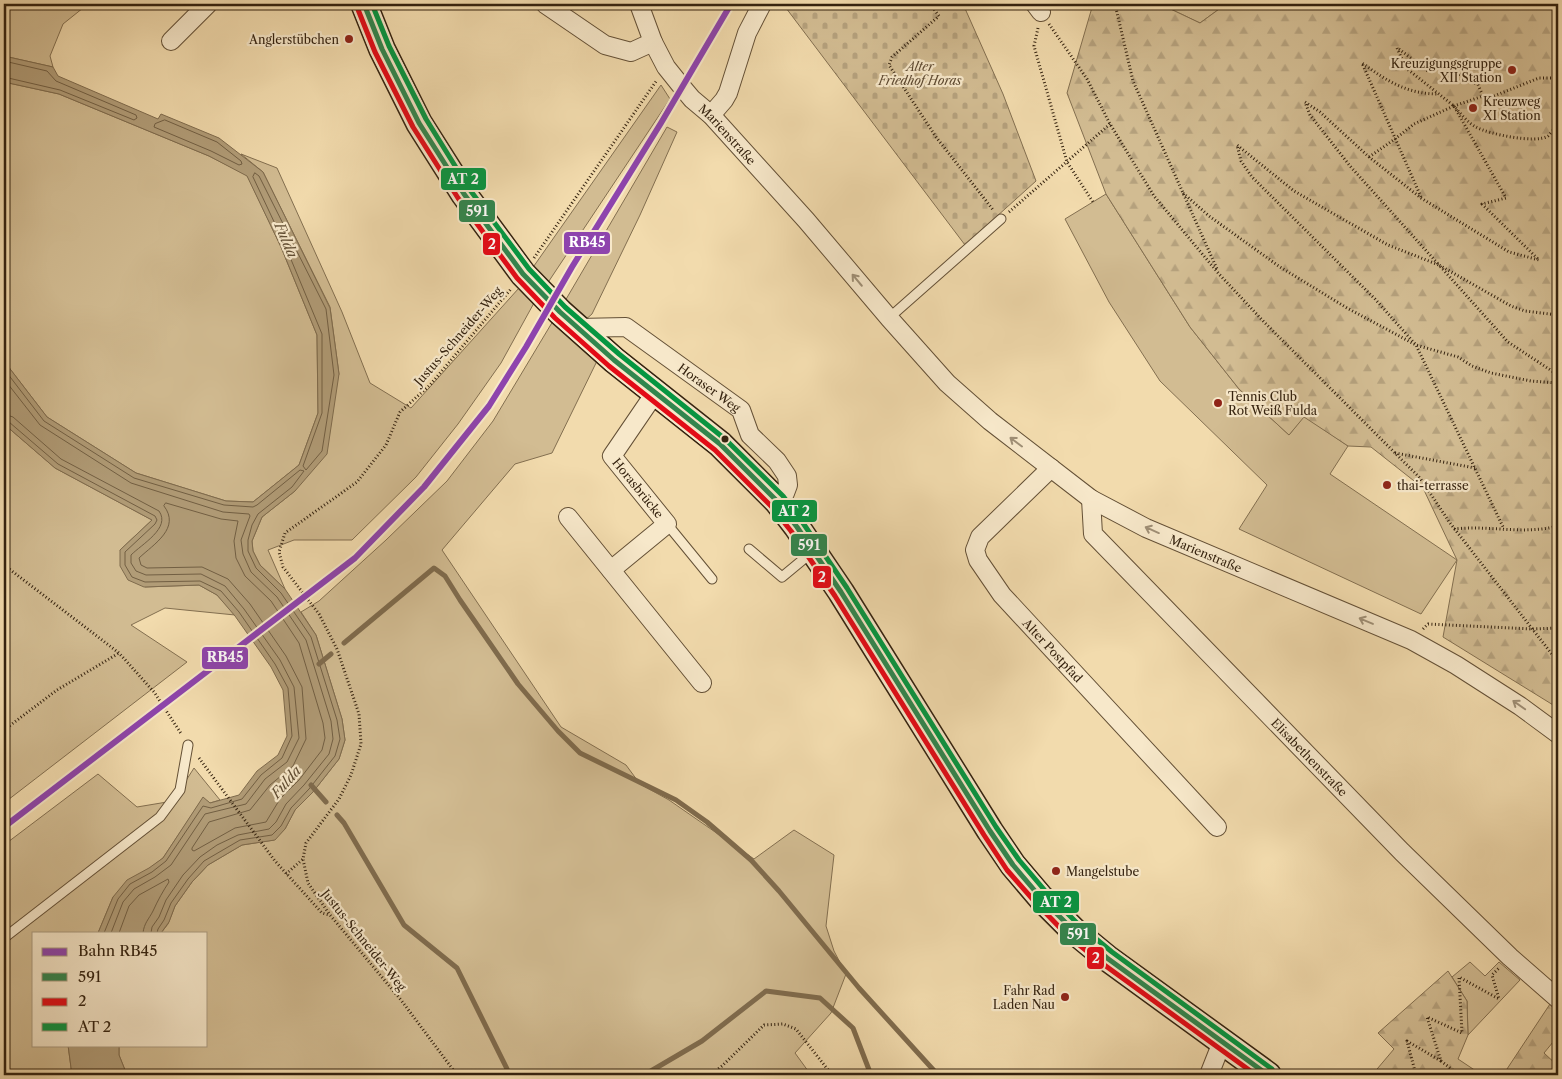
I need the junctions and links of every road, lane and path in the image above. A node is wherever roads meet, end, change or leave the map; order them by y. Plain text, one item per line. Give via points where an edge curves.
1 (208, 4) edge
2 (364, 4) edge
3 (545, 4) edge
4 (639, 4) edge
5 (762, 4) edge
6 (930, 4) edge
7 (1114, 4) edge
8 (1038, 8) edge
9 (171, 41) dead end
10 (653, 42) junction
11 (666, 67) junction
12 (1558, 78) edge
13 (1439, 94) junction
14 (1483, 96) junction
15 (1454, 106) junction
16 (711, 115) junction
17 (1110, 124) junction
18 (1558, 125) edge
19 (1395, 140) junction
20 (1369, 157) junction
21 (1067, 162) junction
22 (1183, 193) junction
23 (1421, 198) junction
24 (1093, 202) dead end
25 (1000, 219) junction
26 (1439, 264) junction
27 (523, 274) junction
28 (1219, 274) junction
29 (1558, 315) edge
30 (889, 318) junction
31 (569, 320) junction
32 (1416, 345) junction
33 (1558, 375) edge
34 (1558, 383) edge
35 (655, 393) junction
36 (1395, 453) junction
37 (1051, 468) junction
38 (1476, 468) junction
39 (1091, 499) junction
40 (776, 501) junction
41 (568, 517) dead end
42 (667, 524) junction
43 (1558, 526) edge
44 (1454, 529) junction
45 (1504, 529) junction
46 (749, 549) dead end
47 (814, 551) junction
48 (4, 564) edge
49 (611, 570) junction
50 (712, 579) dead end
51 (1558, 628) edge
52 (1532, 629) junction
53 (1411, 640) junction
54 (119, 653) junction
55 (1558, 662) edge
56 (702, 683) dead end
57 (4, 730) edge
58 (1558, 734) edge
59 (188, 745) junction
60 (1218, 827) dead end
61 (303, 859) junction
62 (286, 874) junction
63 (330, 915) junction
64 (4, 938) edge
65 (1505, 962) dead end
66 (1558, 999) edge
67 (1222, 1042) junction
68 (1441, 1061) junction
69 (457, 1075) edge
70 (710, 1075) edge
71 (832, 1075) edge
72 (1209, 1075) edge
73 (1268, 1075) edge
74 (1416, 1075) edge
75 (1459, 1075) edge

1 - 9 street
2 - 27 main road via 382,49 419,123 464,194
3 - 10 street via 605,45 631,52
4 - 10 street, Marienstraße
5 - 16 street via 747,32 728,93
6 - 25 path via 939,16 892,57 889,65 936,136
7 - 22 path via 1133,80
8 - 17 path via 1087,79
8 - 21 path via 1034,46
10 - 11 street, Marienstraße
11 - 16 street, Marienstraße via 692,99
11 - 27 path, Justus-Schneider-Weg
12 - 14 path via 1539,78 1494,96
13 - 14 path via 1406,68 1397,48 1429,72 1442,64 1478,85
13 - 15 path
13 - 19 path via 1422,94 1399,86 1362,63
14 - 15 path
15 - 18 path via 1476,127 1528,140 1547,136
15 - 19 path via 1414,124
15 - 23 path via 1506,198 1482,204 1539,260 1509,252
30 -> 16 street, Marienstraße
17 - 21 path
17 - 28 path via 1154,196
19 - 20 path
19 - 23 path
20 - 23 path
20 - 26 path via 1305,102 1310,115 1350,166
21 - 24 path
21 - 25 path
22 - 28 path
22 - 32 path via 1209,216 1280,266 1347,308
25 - 30 lane
26 - 29 path via 1511,306
26 - 32 path via 1388,245 1294,191 1237,145 1241,161 1252,177 1375,299
26 - 33 path via 1508,342
27 - 31 main road
27 - 61 path, Justus-Schneider-Weg via 430,385 400,412 386,445 357,482 285,533 279,552 283,567 319,614 337,648 359,714 361,744 339,799 306,843
28 - 36 path
37 -> 30 street, Marienstraße via 947,383
31 - 35 main road
31 - 40 street, Horaser Weg via 626,327 740,410 750,435 784,468 788,485
32 - 34 path via 1458,357 1491,373
32 - 38 path
35 - 40 main road via 720,444
35 - 42 street, Horasbrücke via 612,456
36 - 38 path
36 - 44 path via 1420,478
37 - 39 street, Marienstraße
37 - 60 street, Alter Postpfad via 980,537 975,550 978,560 1002,595
38 - 45 path
53 -> 39 street, Marienstraße via 1154,531
39 - 66 street, Elisabethenstraße via 1093,534 1396,845 1510,957
40 - 47 main road
41 - 49 street
42 - 49 street, Horasbrücke
42 - 50 lane
43 - 45 path
44 - 45 path
44 - 52 path
46 - 47 lane via 782,577
47 - 67 main road via 990,831 1036,892 1073,930 1107,958
48 - 54 path
49 - 56 street
51 - 52 path
52 - 53 path via 1428,624
52 - 55 path
58 -> 53 street, Marienstraße via 1456,664
54 - 57 path via 58,690
54 - 59 path via 154,692
59 - 62 path
59 - 64 lane via 180,790 160,817
61 - 62 path
61 - 63 path, Justus-Schneider-Weg via 308,883
62 - 63 path via 322,914
63 - 69 path, Justus-Schneider-Weg via 401,1000
65 - 68 path via 1492,975 1499,999 1459,977 1462,1033 1427,1017
67 - 72 street
67 - 73 main road
68 - 74 path via 1407,1041
68 - 75 path
70 - 71 path via 764,1025 783,1024 796,1029

